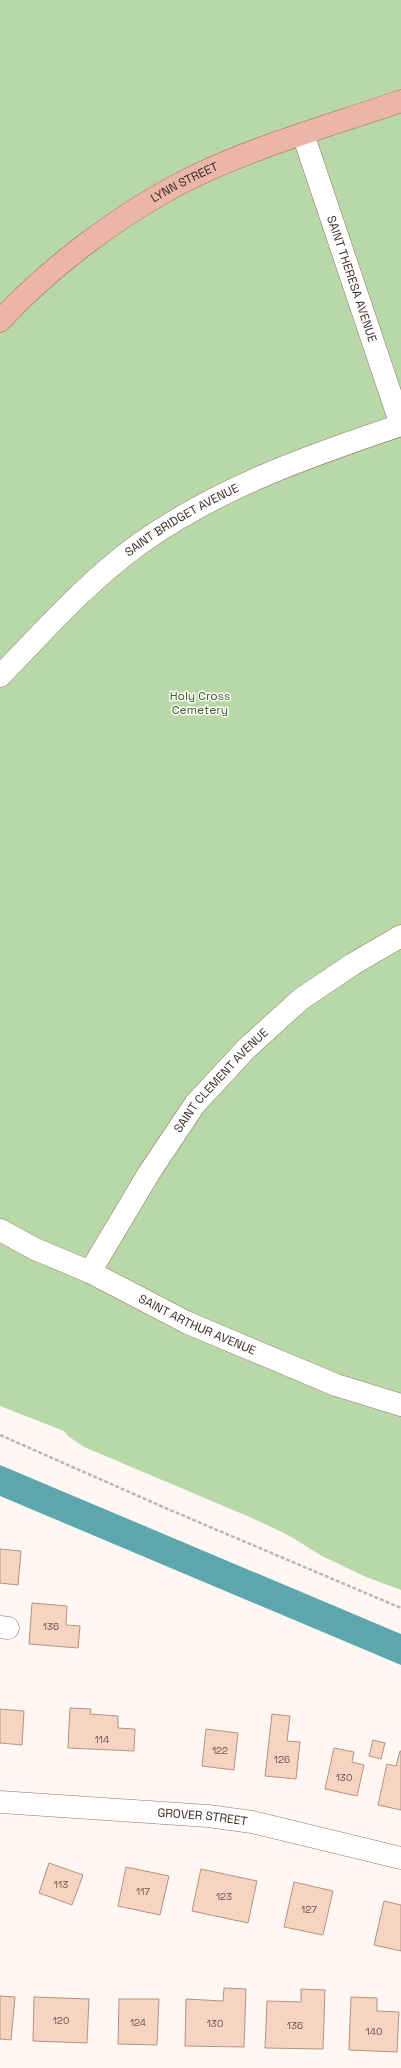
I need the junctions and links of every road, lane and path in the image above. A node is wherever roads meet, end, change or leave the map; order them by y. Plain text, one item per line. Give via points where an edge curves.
1 (401, 101) edge
2 (303, 134) junction
3 (0, 321) edge
4 (401, 425) edge
5 (0, 676) edge
6 (401, 936) edge
7 (0, 1230) edge
8 (90, 1272) junction
9 (401, 1405) edge
10 (0, 1435) edge
11 (401, 1608) edge
12 (0, 1802) edge
13 (401, 1858) edge

1 - 2 main road, LYNN STREET
2 - 3 main road, LYNN STREET via 235,159 178,185 114,223 64,262
2 - 4 street, SAINT THERESA AVENUE
4 - 5 street, SAINT BRIDGET AVENUE via 256,478 196,508 138,545 85,590
6 - 8 street, SAINT CLEMENT AVENUE via 300,999 246,1049 195,1104 149,1173
7 - 8 street, SAINT ARTHUR AVENUE via 35,1249
8 - 9 street, SAINT ARTHUR AVENUE via 188,1323 336,1385
10 - 11 path
12 - 13 street, GROVER STREET via 208,1816 252,1822

